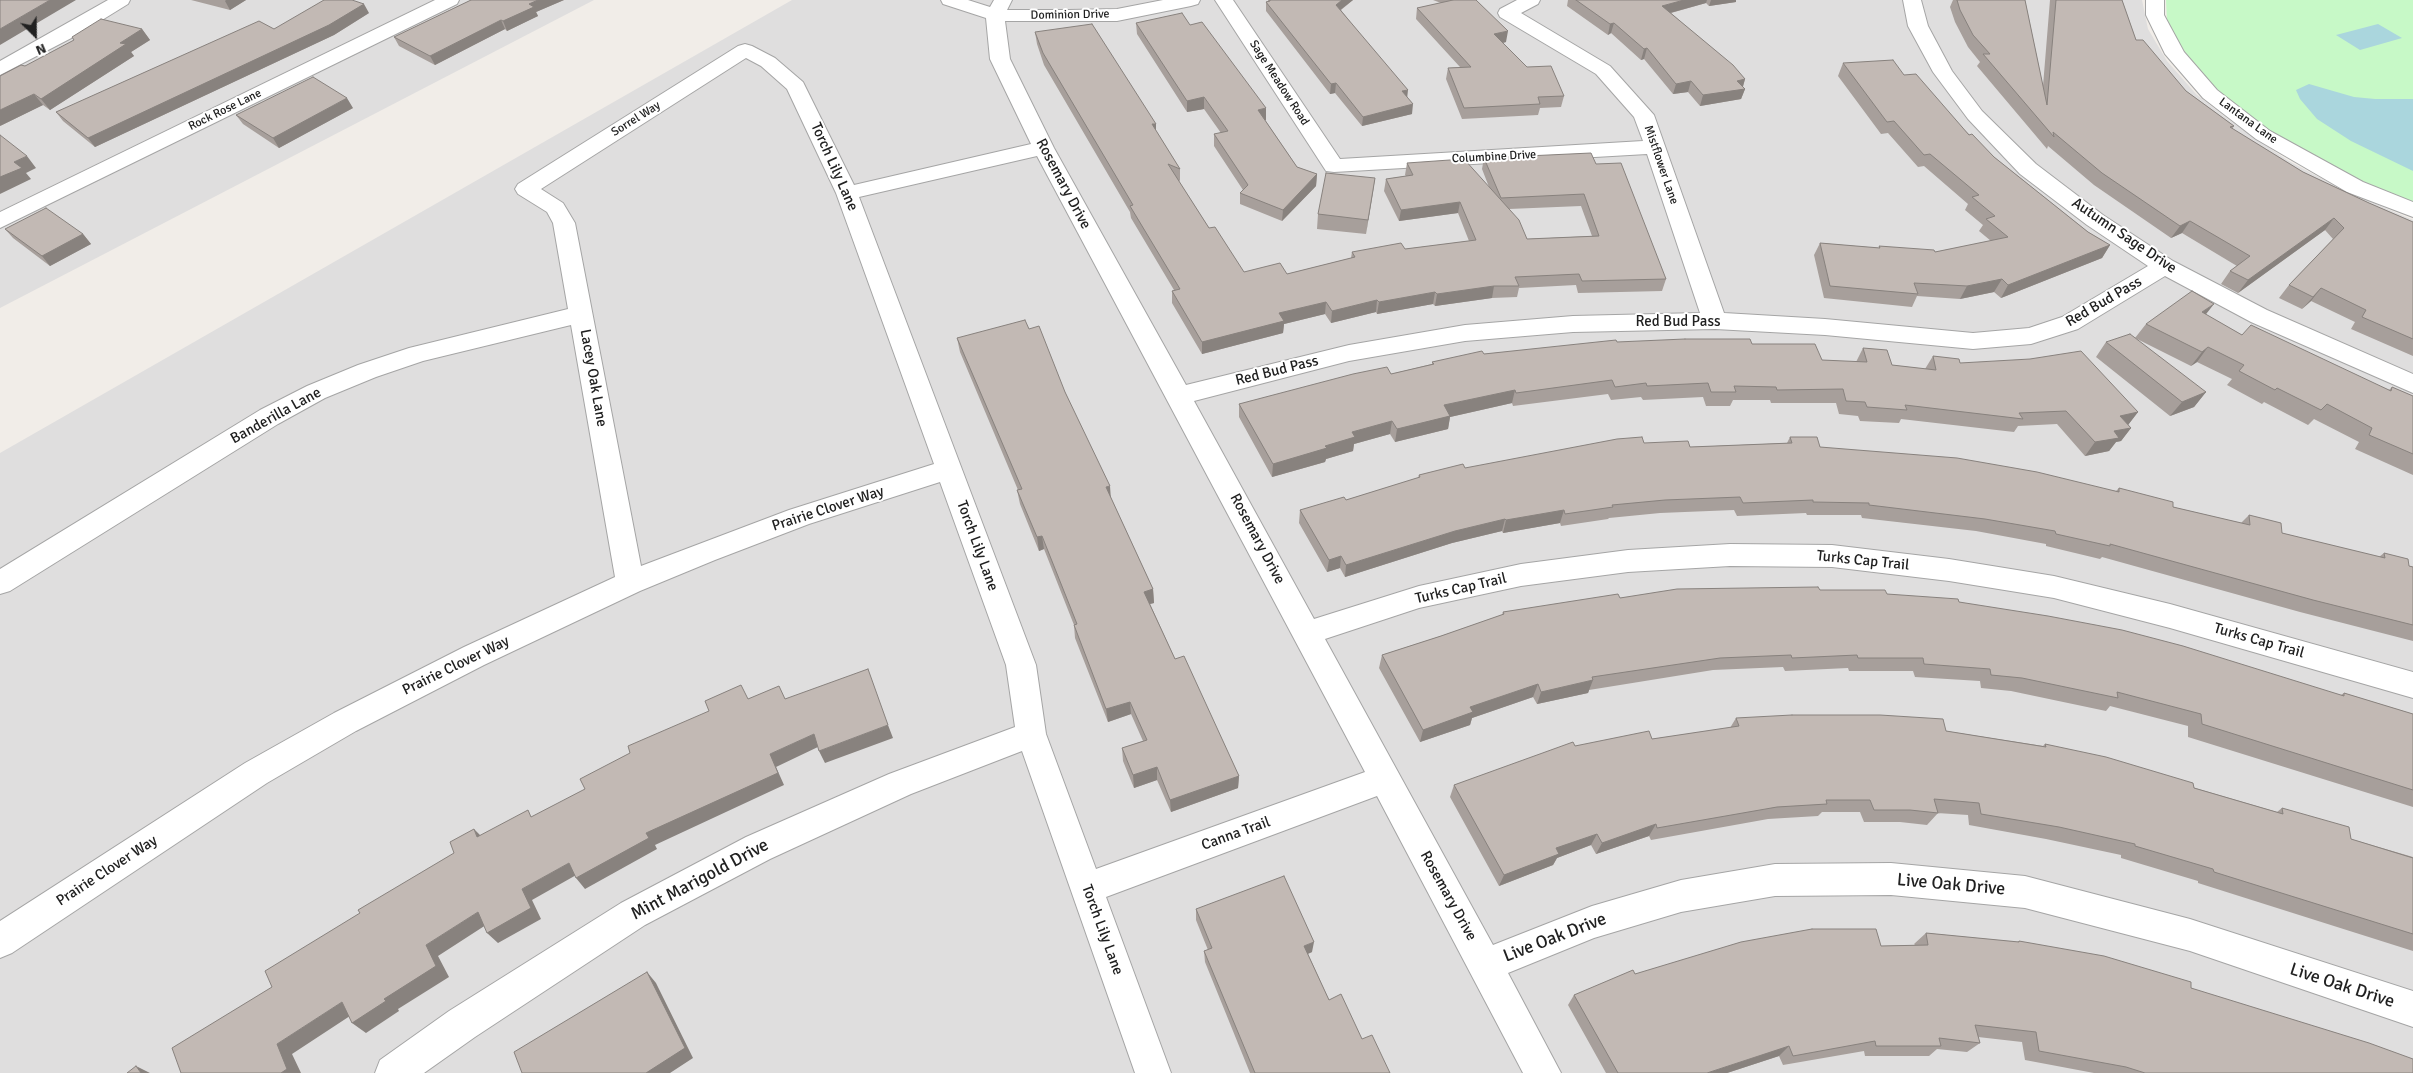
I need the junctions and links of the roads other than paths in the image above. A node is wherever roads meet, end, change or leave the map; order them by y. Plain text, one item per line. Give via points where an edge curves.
1 (121, 0) edge
2 (950, 0) edge
3 (1192, 0) edge
4 (1224, 0) edge
5 (1531, 0) edge
6 (1912, 0) edge
7 (2155, 0) edge
8 (443, 1) edge
9 (999, 7) edge
10 (745, 50) joint
11 (0, 69) edge
12 (1655, 147) junction
13 (1043, 148) junction
14 (1334, 166) joint
15 (526, 189) joint
16 (848, 194) junction
17 (2413, 210) edge
18 (0, 221) edge
19 (2164, 266) junction
20 (581, 314) junction
21 (1715, 321) junction
22 (2413, 384) edge
23 (1179, 396) junction
24 (950, 470) junction
25 (0, 583) edge
26 (630, 583) junction
27 (1307, 633) junction
28 (2413, 685) edge
29 (1031, 734) junction
30 (1384, 779) junction
31 (1087, 888) junction
32 (0, 941) edge
33 (1486, 965) junction
34 (2413, 1009) edge
35 (393, 1073) edge
36 (1153, 1073) edge
37 (1544, 1073) edge

1 - 11 street
2 - 9 street, Dominion Drive
3 - 9 street, Dominion Drive via 1117,14
4 - 14 street, Sage Meadow Road
5 - 12 street, Mistflower Lane via 1507,13 1603,70 1644,115
6 - 19 street, Autumn Sage Drive via 1918,26 1926,41 1943,72 1975,115 2028,169 2095,220
7 - 17 street, Lantana Lane via 2155,15 2175,54 2210,94 2272,140 2355,187
8 - 18 street, Rock Rose Lane
9 - 13 street, Rosemary Drive via 1000,59
10 - 15 street, Sorrel Way
10 - 16 street, Torch Lily Lane via 768,62 796,86
12 - 14 street, Columbine Drive
12 - 21 street, Mistflower Lane
13 - 16 street
13 - 23 street, Rosemary Drive
15 - 20 street, Lacey Oak Lane via 555,208 564,222
16 - 24 street, Torch Lily Lane
19 - 21 street, Red Bud Pass via 2070,323 2031,336 1973,342
19 - 22 street, Autumn Sage Drive via 2258,316
20 - 25 street, Banderilla Lane via 418,354 316,392 269,417
20 - 26 street, Lacey Oak Lane
21 - 23 street, Red Bud Pass via 1573,324 1465,333 1349,353
23 - 27 street, Rosemary Drive
24 - 26 street, Prairie Clover Way via 800,517
24 - 29 street, Torch Lily Lane via 1021,665
26 - 32 street, Prairie Clover Way via 474,656 345,722 256,773
27 - 28 street, Turks Cap Trail via 1419,597 1520,575 1628,561 1712,556 1832,556 2054,587 2170,616
27 - 30 street, Rosemary Drive
29 - 31 street, Torch Lily Lane
29 - 35 street, Mint Marigold Drive via 900,784 758,848 632,914 462,1024
30 - 31 street, Canna Trail
30 - 33 street, Rosemary Drive
31 - 36 street, Torch Lily Lane
33 - 34 street, Live Oak Drive via 1592,922 1681,896 1775,880 1891,878 2025,892 2190,935
33 - 37 street, Rosemary Drive

